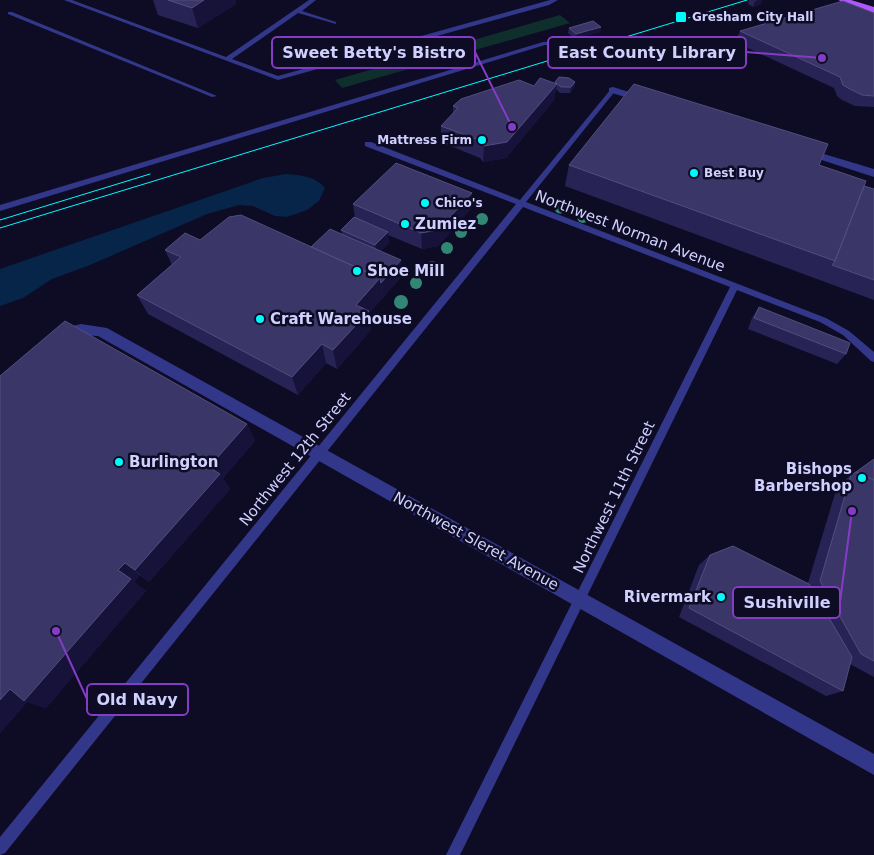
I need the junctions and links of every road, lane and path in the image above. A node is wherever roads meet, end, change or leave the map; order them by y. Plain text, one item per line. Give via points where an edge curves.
1 (67, 0) edge
2 (313, 0) edge
3 (555, 0) edge
4 (842, 0) edge
5 (874, 10) edge
6 (297, 11) junction
7 (10, 13) dead end
8 (334, 23) dead end
9 (602, 56) dead end
10 (227, 59) junction
11 (613, 90) joint
12 (214, 96) dead end
13 (655, 104) edge
14 (368, 144) dead end
15 (798, 149) edge
16 (874, 173) edge
17 (522, 204) junction
18 (0, 208) edge
19 (735, 286) junction
20 (47, 344) edge
21 (874, 358) edge
22 (320, 452) junction
23 (580, 600) junction
24 (874, 765) edge
25 (0, 848) edge
26 (453, 855) edge

1 - 10 lane
2 - 6 lane
3 - 10 lane via 278,78
4 - 5 main road
6 - 8 lane
6 - 10 lane
7 - 12 lane
9 - 18 lane via 545,43
11 - 13 street
11 - 17 lane, Northwest 12th Street
14 - 17 lane, Northwest Norman Avenue
15 - 16 street
17 - 19 lane, Northwest Norman Avenue
17 - 22 lane, Northwest 12th Street
19 - 21 lane, Northwest Norman Avenue via 836,327
19 - 23 lane, Northwest 11th Street
20 - 22 street, Northwest Sleret Avenue via 75,329 102,332
22 - 23 street, Northwest Sleret Avenue
22 - 25 lane, Northwest 12th Street
23 - 24 street, Northwest Sleret Avenue
23 - 26 lane, Northwest 11th Street

